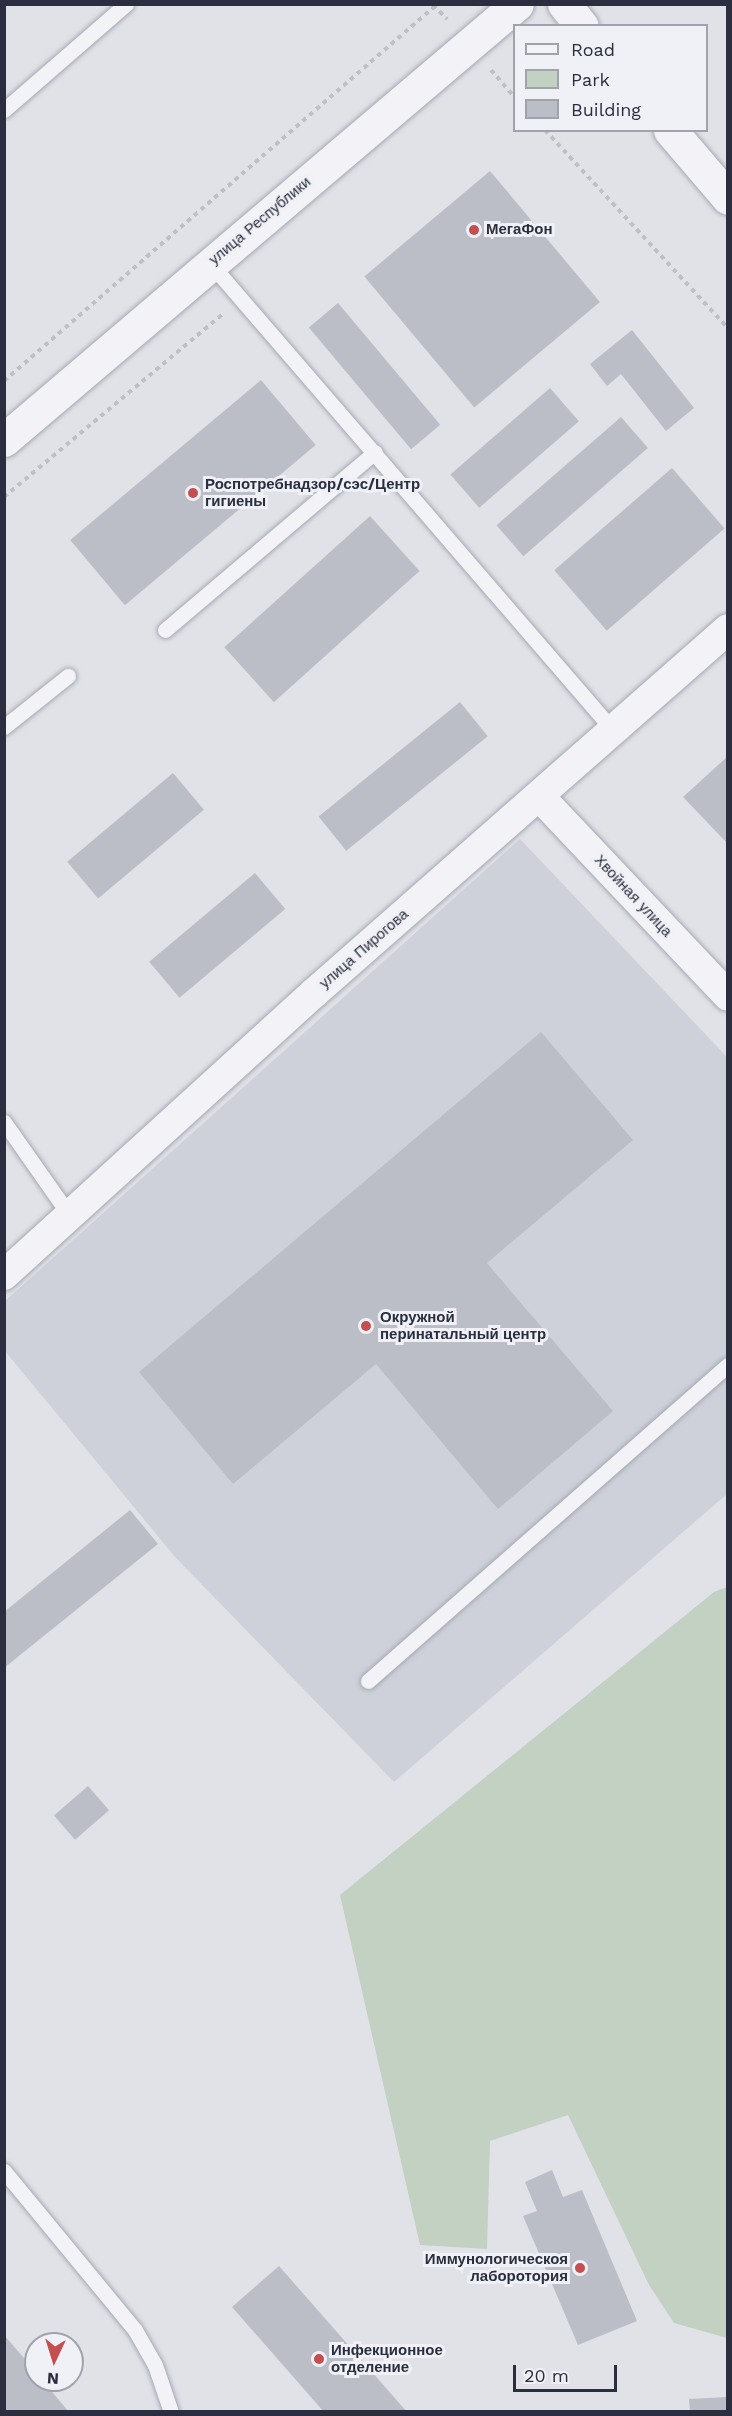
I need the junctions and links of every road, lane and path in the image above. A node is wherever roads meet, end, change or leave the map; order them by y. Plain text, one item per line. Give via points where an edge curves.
1 (126, 4) edge
2 (517, 4) edge
3 (564, 4) edge
4 (435, 6) dead end
5 (580, 24) edge
6 (4, 110) edge
7 (547, 132) edge
8 (672, 132) edge
9 (728, 198) edge
10 (210, 263) junction
11 (241, 299) junction
12 (728, 328) edge
13 (4, 381) edge
14 (4, 440) edge
15 (375, 452) junction
16 (4, 497) edge
17 (728, 629) edge
18 (165, 630) dead end
19 (68, 675) dead end
20 (4, 728) edge
21 (612, 729) junction
22 (539, 796) junction
23 (728, 996) edge
24 (4, 1122) edge
25 (70, 1216) junction
26 (4, 1275) edge
27 (728, 1365) edge
28 (368, 1681) dead end
29 (4, 2171) edge
30 (171, 2412) edge

1 - 6 lane
2 - 10 street, улица Республики
3 - 5 street
4 - 13 path
7 - 12 path
8 - 9 street
10 - 11 lane
10 - 14 street, улица Республики
11 - 15 lane
11 - 16 path
15 - 18 lane
15 - 21 lane
17 - 21 street, улица Пирогова
19 - 20 lane
21 - 22 street, улица Пирогова
22 - 23 street, Хвойная улица
22 - 25 street, улица Пирогова
24 - 25 lane
25 - 26 street, улица Пирогова
27 - 28 lane
29 - 30 lane via 135,2330 155,2366

